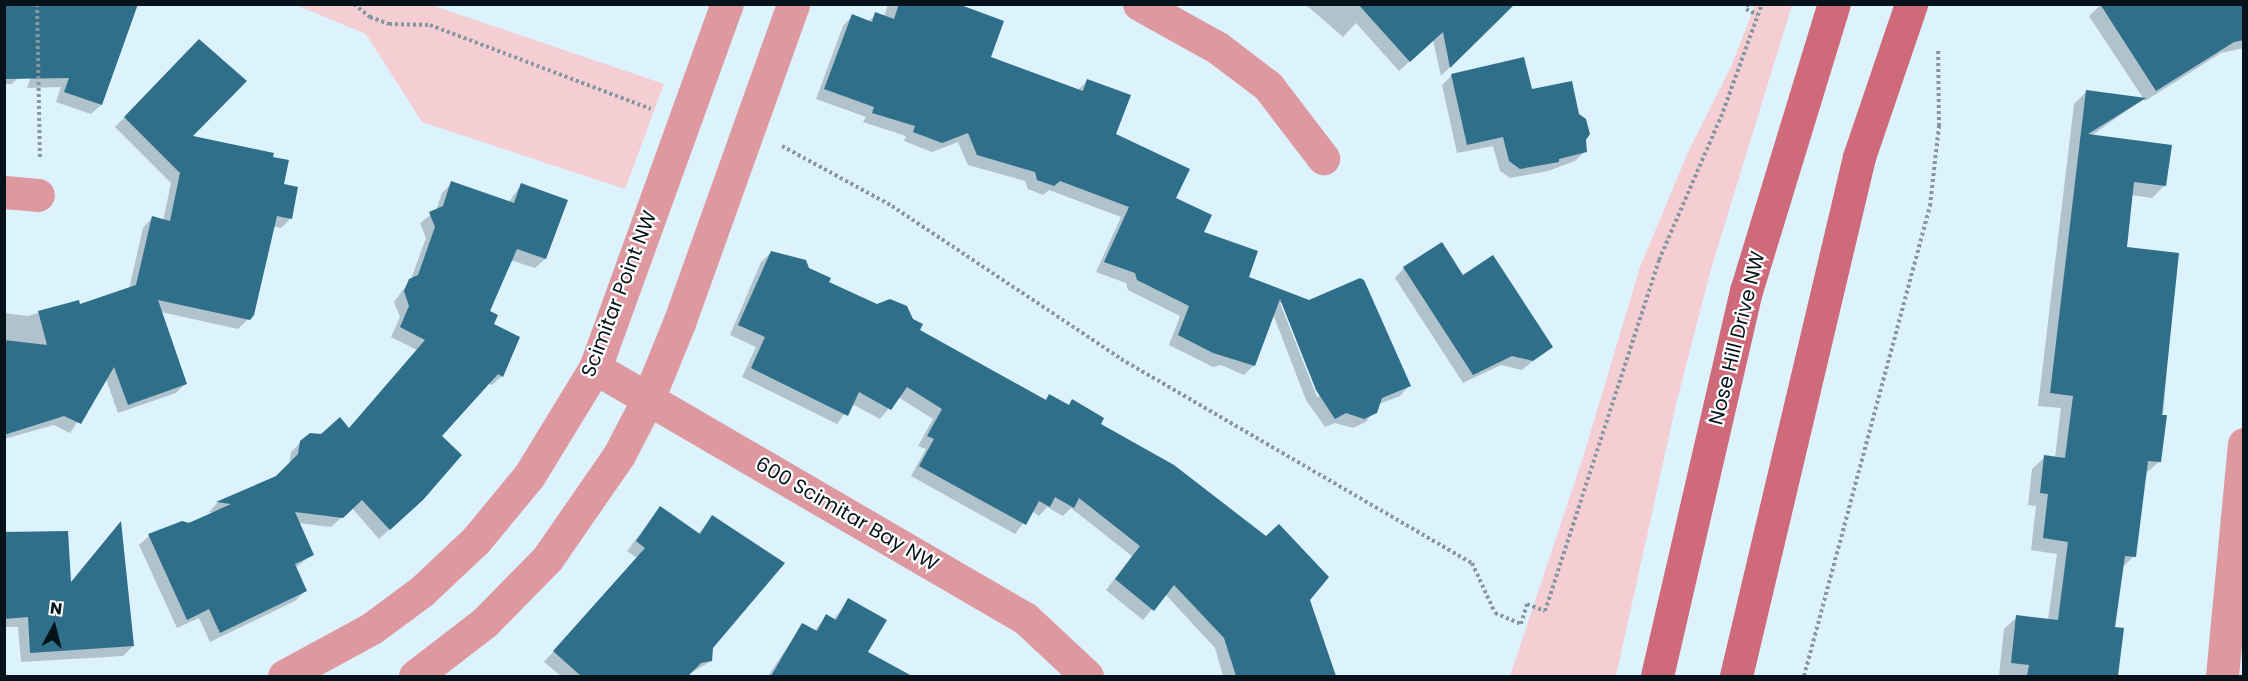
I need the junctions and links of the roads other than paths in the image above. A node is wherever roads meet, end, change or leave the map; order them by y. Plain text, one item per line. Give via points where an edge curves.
1 (727, 4) edge
2 (793, 4) edge
3 (1139, 4) edge
4 (1834, 4) edge
5 (1911, 4) edge
6 (1323, 158) dead end
7 (4, 192) edge
8 (38, 195) road end
9 (595, 368) junction
10 (648, 399) junction
11 (2244, 444) edge
12 (2229, 670) edge
13 (284, 676) edge
14 (415, 676) edge
15 (1088, 676) edge
16 (1657, 676) edge
17 (1736, 676) edge

1 - 9 street, Scimitar Point NW
2 - 10 street
3 - 6 street via 1218,48 1268,86
4 - 16 main road, Nose Hill Drive NW via 1746,291
5 - 17 main road via 1859,157
7 - 8 street
9 - 10 street, 600 Scimitar Bay NW
9 - 13 street, Scimitar Point NW via 529,476 476,540 422,591 372,628
10 - 14 street via 613,465 547,559 484,622
10 - 15 street, 600 Scimitar Bay NW via 1025,618
11 - 12 street

